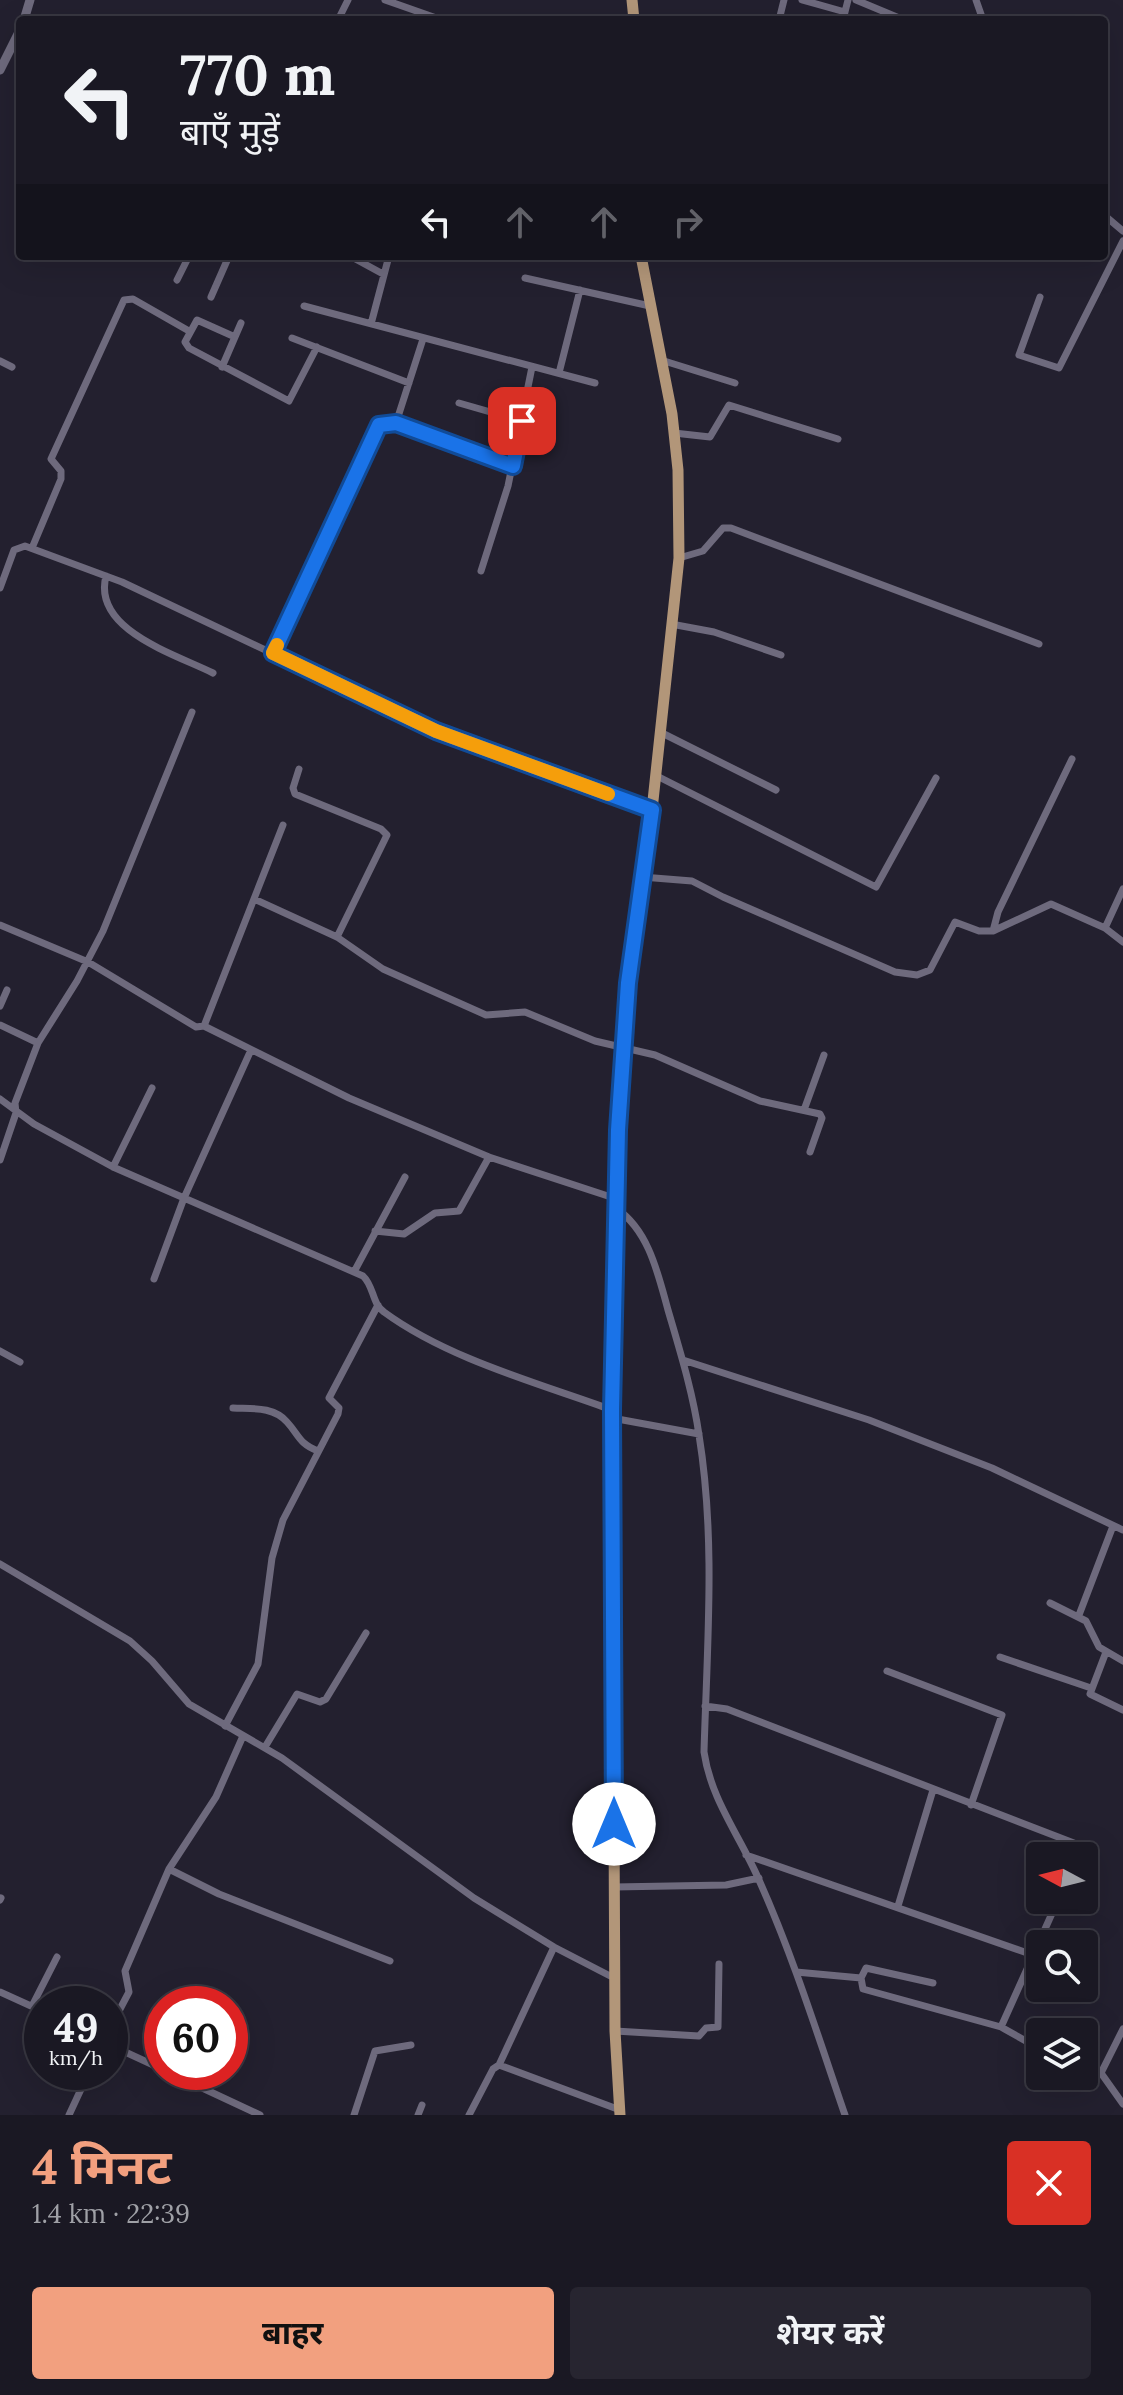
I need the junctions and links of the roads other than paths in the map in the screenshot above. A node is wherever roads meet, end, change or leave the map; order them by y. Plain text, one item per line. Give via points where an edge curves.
1 (385, 0) edge
2 (802, 0) edge
3 (848, 0) edge
4 (856, 0) edge
5 (431, 16) edge
6 (844, 16) edge
7 (894, 16) edge
8 (16, 38) edge
9 (0, 70) edge
10 (1123, 241) edge
11 (187, 260) edge
12 (227, 260) edge
13 (357, 260) edge
14 (388, 260) edge
15 (642, 260) edge
16 (383, 274) junction
17 (525, 278) dead end
18 (177, 280) dead end
19 (580, 290) junction
20 (211, 297) dead end
21 (1040, 297) dead end
22 (304, 306) dead end
23 (650, 306) junction
24 (241, 323) dead end
25 (371, 324) junction
26 (189, 331) junction
27 (235, 337) junction
28 (292, 338) dead end
29 (423, 339) junction
30 (317, 347) junction
31 (660, 360) junction
32 (0, 361) edge
33 (12, 367) dead end
34 (222, 367) junction
35 (532, 367) junction
36 (559, 373) junction
37 (409, 383) junction
38 (595, 383) dead end
39 (735, 383) dead end
40 (459, 403) dead end
41 (522, 421) junction
42 (396, 423) junction
43 (674, 433) junction
44 (838, 439) dead end
45 (513, 466) junction
46 (32, 548) junction
47 (679, 558) junction
48 (481, 571) dead end
49 (106, 576) junction
50 (0, 588) edge
51 (671, 624) junction
52 (1039, 644) dead end
53 (273, 653) junction
54 (781, 655) dead end
55 (213, 673) dead end
56 (192, 712) dead end
57 (659, 732) junction
58 (1072, 759) dead end
59 (299, 769) dead end
60 (655, 775) junction
61 (936, 778) dead end
62 (776, 790) dead end
63 (652, 810) junction
64 (283, 825) dead end
65 (642, 877) junction
66 (1123, 889) edge
67 (254, 899) junction
68 (0, 925) edge
69 (1105, 928) junction
70 (993, 931) junction
71 (337, 937) junction
72 (1123, 942) edge
73 (88, 962) junction
74 (7, 990) dead end
75 (0, 1006) edge
76 (0, 1025) edge
77 (204, 1026) junction
78 (38, 1043) junction
79 (623, 1047) junction
80 (251, 1050) junction
81 (824, 1055) dead end
82 (152, 1088) dead end
83 (0, 1099) edge
84 (804, 1110) junction
85 (16, 1113) junction
86 (810, 1152) dead end
87 (489, 1157) junction
88 (0, 1160) edge
89 (113, 1167) junction
90 (405, 1177) dead end
91 (184, 1198) junction
92 (617, 1204) junction
93 (375, 1231) junction
94 (354, 1272) junction
95 (154, 1279) dead end
96 (378, 1305) junction
97 (0, 1351) edge
98 (683, 1360) junction
99 (20, 1362) dead end
100 (233, 1408) dead end
101 (612, 1414) junction
102 (699, 1434) junction
103 (318, 1451) junction
104 (1113, 1526) junction
105 (1123, 1530) edge
106 (1, 1568) edge
107 (1050, 1603) dead end
108 (1079, 1615) junction
109 (366, 1633) dead end
110 (1106, 1652) junction
111 (1000, 1657) dead end
112 (1123, 1661) edge
113 (887, 1671) dead end
114 (1091, 1688) junction
115 (705, 1706) junction
116 (1123, 1710) edge
117 (225, 1726) junction
118 (243, 1736) junction
119 (265, 1747) junction
120 (933, 1790) junction
121 (971, 1805) junction
122 (1071, 1842) edge
123 (746, 1855) junction
124 (169, 1869) junction
125 (759, 1878) junction
126 (614, 1887) junction
127 (898, 1906) junction
128 (554, 1947) junction
129 (1026, 1952) edge
130 (57, 1957) dead end
131 (390, 1961) dead end
132 (719, 1964) dead end
133 (1026, 1971) edge
134 (796, 1972) junction
135 (861, 1978) junction
136 (616, 1979) junction
137 (933, 1983) dead end
138 (42, 1986) edge
139 (128, 1986) edge
140 (0, 1992) edge
141 (24, 2002) edge
142 (1001, 2027) junction
143 (1123, 2029) edge
144 (615, 2031) junction
145 (1026, 2041) edge
146 (411, 2045) dead end
147 (499, 2065) junction
148 (1098, 2072) edge
149 (1101, 2073) junction
150 (81, 2090) edge
151 (207, 2090) edge
152 (422, 2105) dead end
153 (1123, 2106) edge
154 (620, 2112) edge
155 (69, 2115) edge
156 (260, 2115) edge
157 (354, 2115) edge
158 (418, 2115) edge
159 (469, 2115) edge
160 (845, 2115) edge
161 (1116, 2115) edge

1 - 5 street
2 - 6 street
3 - 6 street
4 - 7 street
8 - 9 street
10 - 21 street via 1059,368 1019,355
11 - 18 street
12 - 20 street
13 - 16 street
14 - 16 street
15 - 23 main road
16 - 25 street
17 - 19 street
19 - 23 street
19 - 36 street
22 - 25 street
23 - 31 main road
24 - 27 street
25 - 29 street
26 - 27 street via 201,320
26 - 34 street via 186,345
26 - 46 street via 133,299 124,300 51,459 61,479
27 - 34 street
28 - 30 street
29 - 35 street
29 - 37 street
30 - 34 street via 289,401
30 - 37 street
31 - 39 street
31 - 43 main road
32 - 33 street
35 - 36 street
35 - 41 street
36 - 38 street
37 - 42 street
40 - 41 street
41 - 45 street
42 - 45 street
42 - 53 street via 379,425
43 - 44 street via 710,437 732,405
43 - 47 main road
45 - 48 street
46 - 49 street
46 - 50 street via 17,546
47 - 51 main road
47 - 52 street via 703,551 726,526
49 - 53 street
49 - 55 street via 104,594 116,622
51 - 54 street
51 - 57 main road
53 - 63 street via 436,731
56 - 73 street
57 - 60 main road
57 - 62 street
58 - 70 street
59 - 71 street via 295,794 387,835
60 - 61 street via 876,887
60 - 63 main road
63 - 65 main road
64 - 67 street
65 - 70 street via 692,881 895,972 917,975 930,970 955,922
65 - 79 main road
66 - 69 street
67 - 71 street
67 - 77 street
68 - 73 street
69 - 70 street via 1055,904
69 - 72 street
71 - 79 street via 383,969 486,1015 525,1012
73 - 77 street via 196,1027
73 - 78 street
74 - 75 street
76 - 78 street
77 - 80 street
78 - 85 street
79 - 84 street via 655,1055 760,1101
79 - 92 main road
80 - 87 street
80 - 91 street
81 - 84 street
82 - 89 street
83 - 85 street
84 - 86 street via 822,1115
85 - 88 street
85 - 89 street
87 - 92 street
87 - 93 street via 459,1211 435,1213 404,1234
89 - 91 street
90 - 93 street
91 - 94 street
91 - 95 street
92 - 98 street via 644,1237
92 - 101 main road
93 - 94 street
94 - 96 street via 371,1284
96 - 101 street via 471,1359
96 - 103 street via 330,1395 338,1414
97 - 99 street
98 - 102 street
98 - 104 street via 869,1420 992,1468
100 - 103 street via 268,1410 286,1420 299,1442
101 - 102 street
101 - 126 main road
102 - 115 street via 711,1605
103 - 117 street via 275,1543 256,1671
104 - 105 street
104 - 108 street
106 - 117 street via 130,1641 189,1704
107 - 108 street
108 - 110 street
109 - 119 street via 326,1699 297,1694
110 - 112 street
110 - 114 street
111 - 114 street
113 - 121 street via 1002,1715
114 - 116 street via 1091,1696
115 - 120 street via 727,1709
115 - 123 street via 704,1752 711,1788
117 - 118 street
118 - 119 street
118 - 124 street via 216,1797
119 - 128 street via 412,1856
120 - 121 street
120 - 127 street
121 - 122 street
123 - 125 street
123 - 127 street
124 - 131 street
124 - 139 street via 125,1971
125 - 126 street via 712,1886
125 - 134 street
126 - 136 main road
127 - 129 street
128 - 136 street
128 - 147 street
130 - 138 street
132 - 144 street via 718,2027 706,2028 699,2036
133 - 142 street
134 - 135 street
134 - 160 street
135 - 137 street via 866,1968
135 - 142 street via 863,1989
136 - 144 main road
140 - 141 street
142 - 145 street
143 - 149 street
144 - 154 main road
146 - 157 street via 375,2051
147 - 154 street
147 - 159 street
148 - 149 street
149 - 153 street
150 - 155 street
151 - 156 street
152 - 158 street
153 - 161 street

